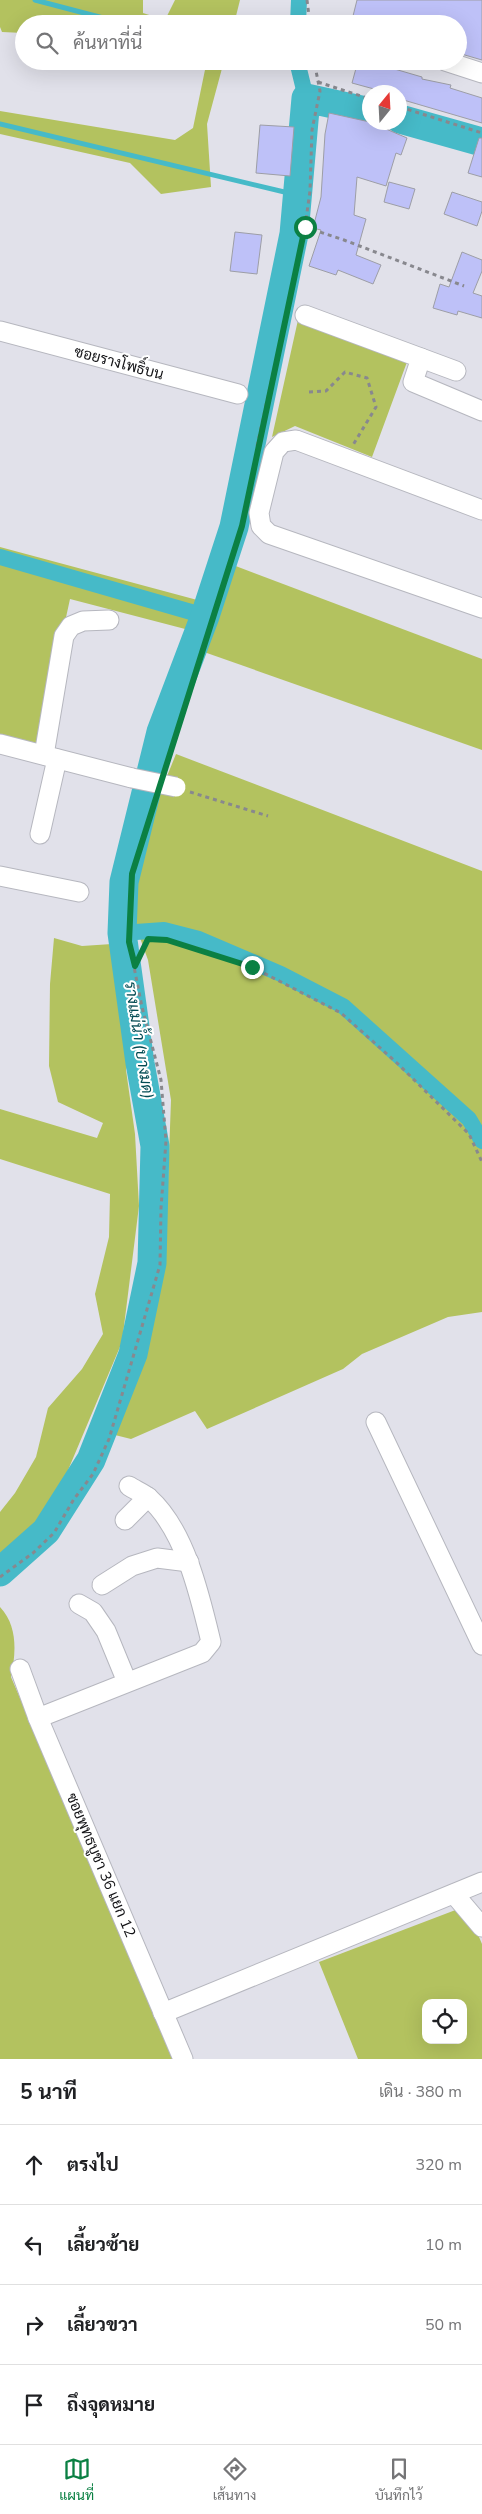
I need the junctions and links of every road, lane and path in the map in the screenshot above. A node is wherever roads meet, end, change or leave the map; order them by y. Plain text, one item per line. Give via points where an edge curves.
1 (307, 0) edge
2 (309, 15) edge
3 (467, 68) edge
4 (316, 70) edge
5 (482, 73) edge
6 (318, 82) junction
7 (362, 96) edge
8 (407, 109) edge
9 (482, 132) edge
10 (305, 227) junction
11 (464, 286) dead end
12 (305, 315) dead end
13 (1, 337) edge
14 (421, 358) junction
15 (456, 371) dead end
16 (309, 392) dead end
17 (238, 394) dead end
18 (482, 411) edge
19 (255, 454) dead end
20 (348, 460) junction
21 (482, 510) edge
22 (243, 517) dead end
23 (482, 608) edge
24 (109, 620) dead end
25 (0, 744) edge
26 (50, 757) junction
27 (169, 781) junction
28 (156, 794) dead end
29 (268, 816) dead end
30 (40, 834) dead end
31 (0, 876) edge
32 (79, 892) dead end
33 (135, 966) junction
34 (482, 1162) edge
35 (376, 1422) dead end
36 (129, 1486) dead end
37 (148, 1497) junction
38 (125, 1520) dead end
39 (189, 1562) junction
40 (0, 1577) edge
41 (102, 1585) dead end
42 (79, 1604) dead end
43 (480, 1635) edge
44 (20, 1669) dead end
45 (128, 1682) junction
46 (38, 1718) junction
47 (482, 1882) edge
48 (454, 1894) junction
49 (482, 1927) edge
50 (163, 2012) junction
51 (183, 2059) edge

1 - 2 path
3 - 5 street
4 - 6 path
6 - 7 path
6 - 10 path via 320,91 314,117
8 - 9 path
10 - 11 path
10 - 19 path
12 - 14 street
13 - 17 street, ซอยรางโพธิ์บน
14 - 15 street
14 - 18 street via 413,382
16 - 20 path via 326,391 345,372 367,378 376,407
20 - 21 street
20 - 23 street via 296,440 283,442 274,452 259,513 262,526 269,534 282,540
22 - 27 path
24 - 26 street via 70,626 64,636
25 - 26 street
26 - 27 street, bridge via 132,778
26 - 30 street
27 - 29 path
28 - 33 path via 132,874 129,941
31 - 32 street
33 - 34 path via 148,939 167,940 252,967 341,1013 469,1134
33 - 40 path via 160,1080 166,1141 160,1265 109,1439 94,1474 74,1499 54,1533
35 - 43 street
36 - 37 street
37 - 38 street
37 - 39 street via 162,1512
39 - 41 street via 157,1558 132,1566
39 - 45 street via 211,1642 202,1653
42 - 45 street via 93,1612 106,1631
44 - 46 street, ซอยพุทธบูชา 36 แยก 12
45 - 46 street
46 - 50 street, ซอยพุทธบูชา 36 แยก 12
47 - 48 street
48 - 49 street
48 - 50 street
50 - 51 street, ซอยพุทธบูชา 36 แยก 12

